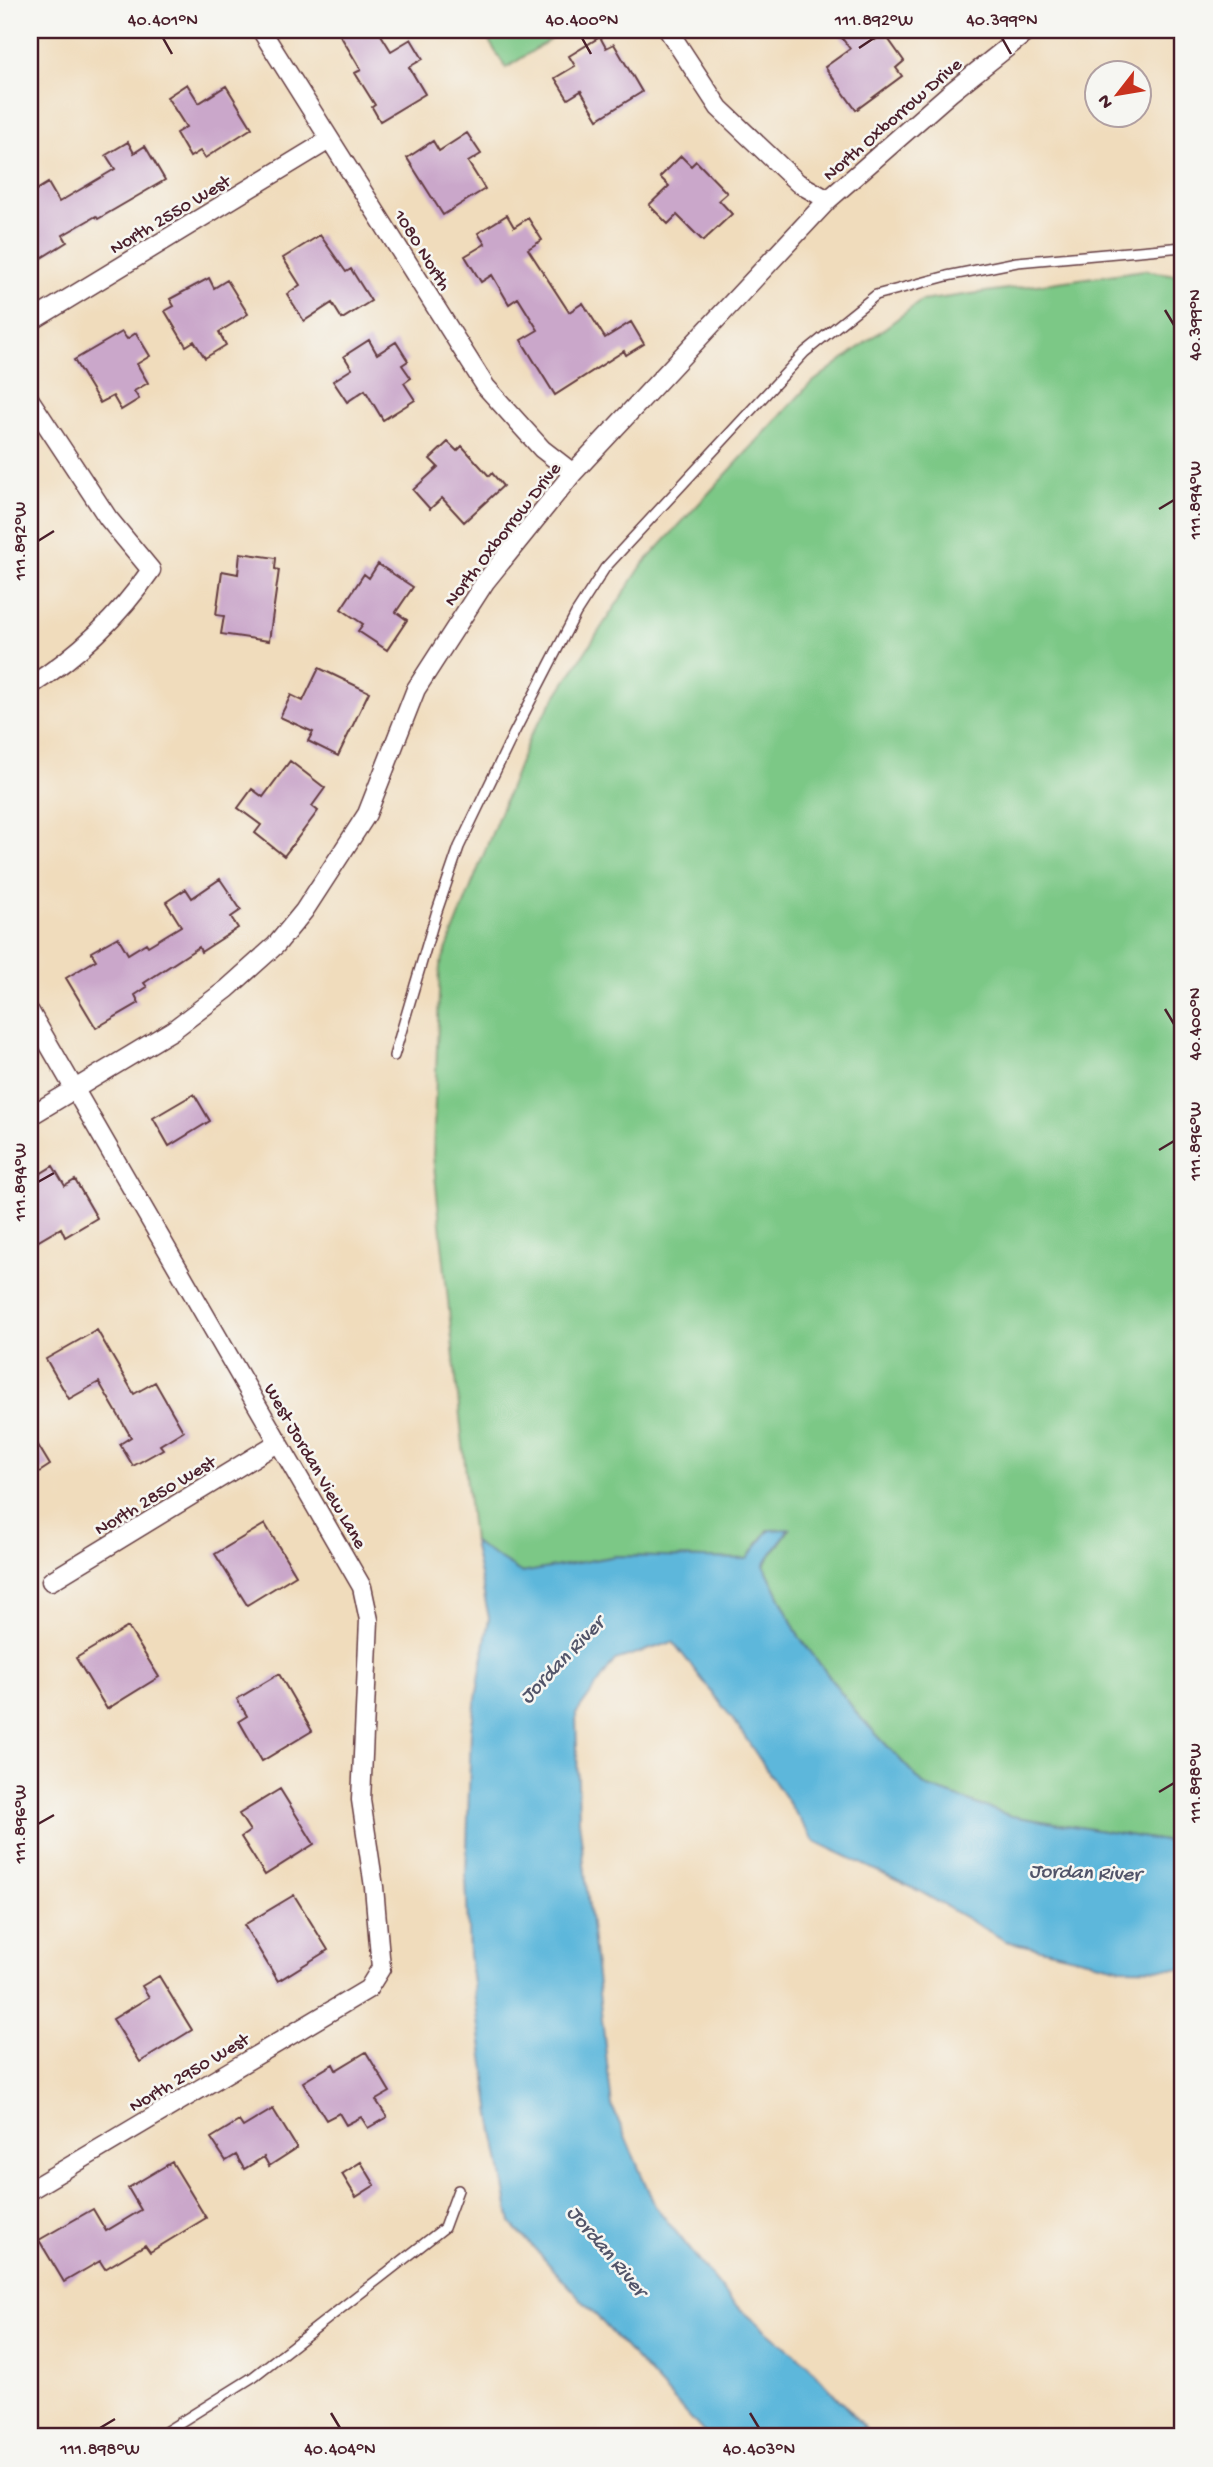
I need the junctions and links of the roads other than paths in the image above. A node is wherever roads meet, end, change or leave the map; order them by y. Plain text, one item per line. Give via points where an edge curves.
1 (261, 30) edge
2 (668, 30) edge
3 (1029, 30) edge
4 (329, 140) junction
5 (828, 200) junction
6 (1183, 247) edge
7 (30, 322) edge
8 (30, 400) edge
9 (573, 473) junction
10 (30, 686) edge
11 (30, 1012) edge
12 (394, 1056) dead end
13 (75, 1088) junction
14 (30, 1116) edge
15 (279, 1443) junction
16 (51, 1581) dead end
17 (368, 1989) joint
18 (30, 2190) edge
19 (458, 2190) dead end
20 (157, 2437) edge

1 - 4 street, 1080 North
2 - 5 street via 719,108 798,183
3 - 5 street, North Oxborrow Drive
4 - 7 street, North 2550 West
4 - 9 street, 1080 North via 486,387 542,449
5 - 9 street, North Oxborrow Drive
6 - 12 lane via 1017,262 876,295 805,352 605,568 576,613 459,846
8 - 10 street via 108,518 151,570 100,634
9 - 13 street, North Oxborrow Drive via 485,582 416,689 367,814 304,911 276,945 227,989 173,1030
11 - 13 street, West Jordan View Lane
13 - 14 street, North Oxborrow Drive
13 - 15 street, West Jordan View Lane
15 - 16 street, North 2850 West
15 - 17 street, West Jordan View Lane via 362,1587 369,1620 361,1800 381,1969
17 - 18 street, North 2950 West
19 - 20 lane via 444,2228 253,2376

